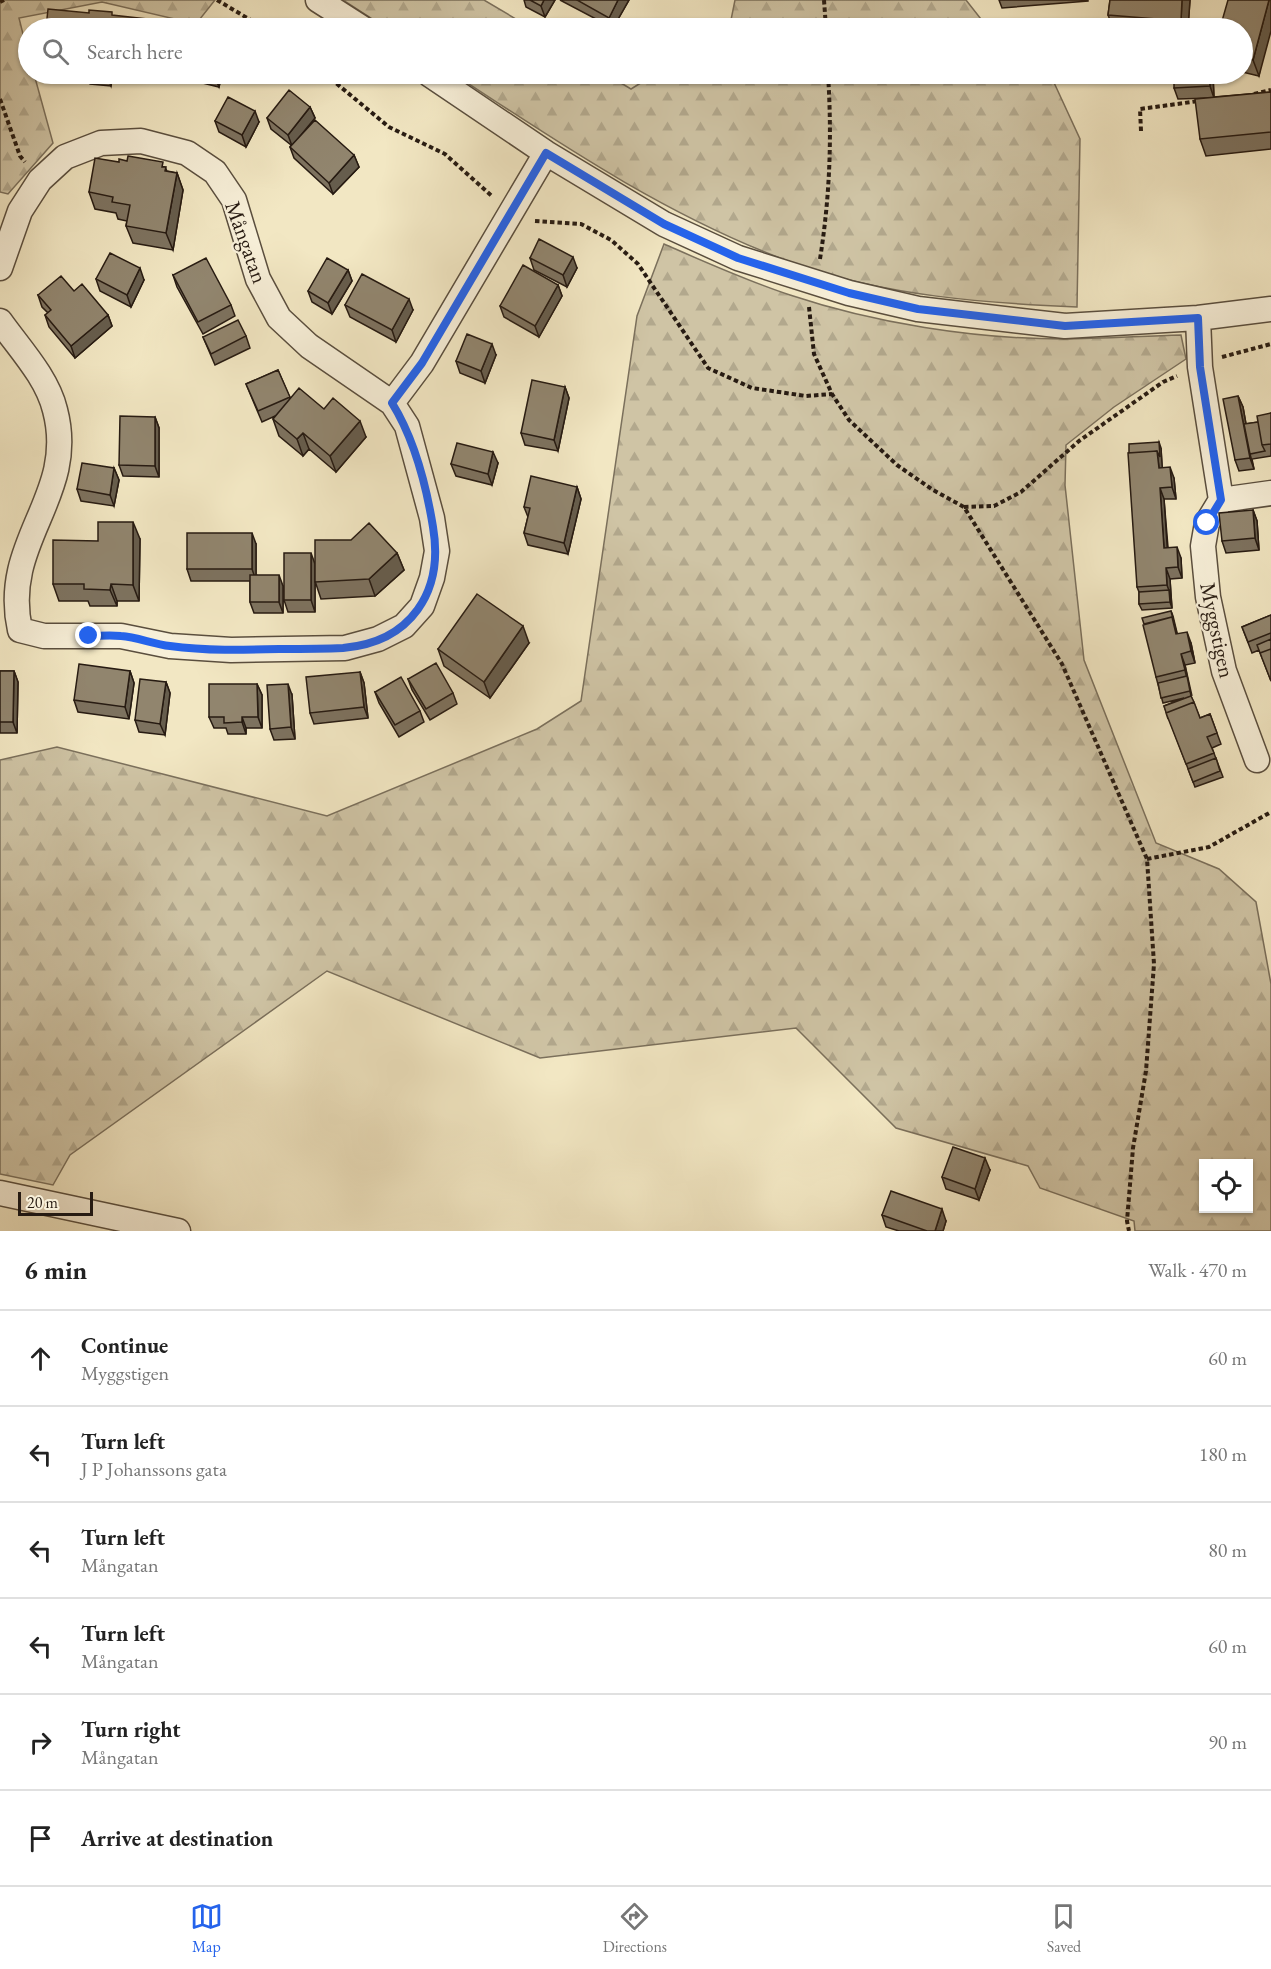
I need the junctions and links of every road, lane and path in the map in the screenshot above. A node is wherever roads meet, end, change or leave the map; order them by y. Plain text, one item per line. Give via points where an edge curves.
1 (217, 0) edge
2 (318, 0) edge
3 (824, 0) edge
4 (247, 18) edge
5 (346, 18) edge
6 (825, 18) edge
7 (337, 84) edge
8 (444, 84) edge
9 (828, 84) edge
10 (1271, 90) edge
11 (1252, 95) edge
12 (0, 99) edge
13 (1208, 100) edge
14 (1141, 130) dead end
15 (546, 153) junction
16 (40, 180) junction
17 (512, 213) junction
18 (820, 262) dead end
19 (0, 268) edge
20 (809, 308) dead end
21 (1271, 309) edge
22 (1198, 318) junction
23 (0, 321) edge
24 (1271, 344) edge
25 (1200, 367) junction
26 (832, 394) junction
27 (392, 403) junction
28 (1271, 493) edge
29 (1221, 500) junction
30 (964, 507) junction
31 (1257, 760) dead end
32 (1271, 812) edge
33 (1147, 859) junction
34 (0, 1193) edge
35 (178, 1231) edge
36 (1129, 1231) edge

1 - 4 path
2 - 5 street
3 - 6 path
7 - 17 path via 388,127 445,154
8 - 15 street
9 - 18 path via 829,204
10 - 11 path
12 - 16 path via 20,156
13 - 14 path via 1140,109
15 - 17 street
15 - 22 street via 664,224 738,258 849,293 918,309 1065,326
16 - 19 street, Mångatan via 20,211
16 - 27 street, Mångatan via 65,157 101,143 141,141 187,153 215,172 234,200 258,279 279,318 309,346
17 - 26 path via 527,221 581,224 611,240 638,264 708,368 752,388 806,396
17 - 27 street via 422,363
20 - 26 path via 814,354
21 - 22 street
22 - 25 street
23 - 27 street, Mångatan via 41,379 55,409 59,436 53,467 37,507 16,538 8,572 9,610 20,630 44,636 121,636 170,646 231,650 345,648 378,639 404,626 423,606 437,551 407,426
24 - 25 path via 1224,356
25 - 29 street
25 - 30 path via 1163,382 1079,441 1021,492 994,506
26 - 30 path via 849,420 897,465
28 - 29 street
29 - 31 street, Myggstigen via 1207,523 1203,546 1208,597 1224,671
30 - 33 path via 1062,664
32 - 33 path via 1209,847
33 - 36 path via 1154,964 1146,1071 1133,1148
34 - 35 street

